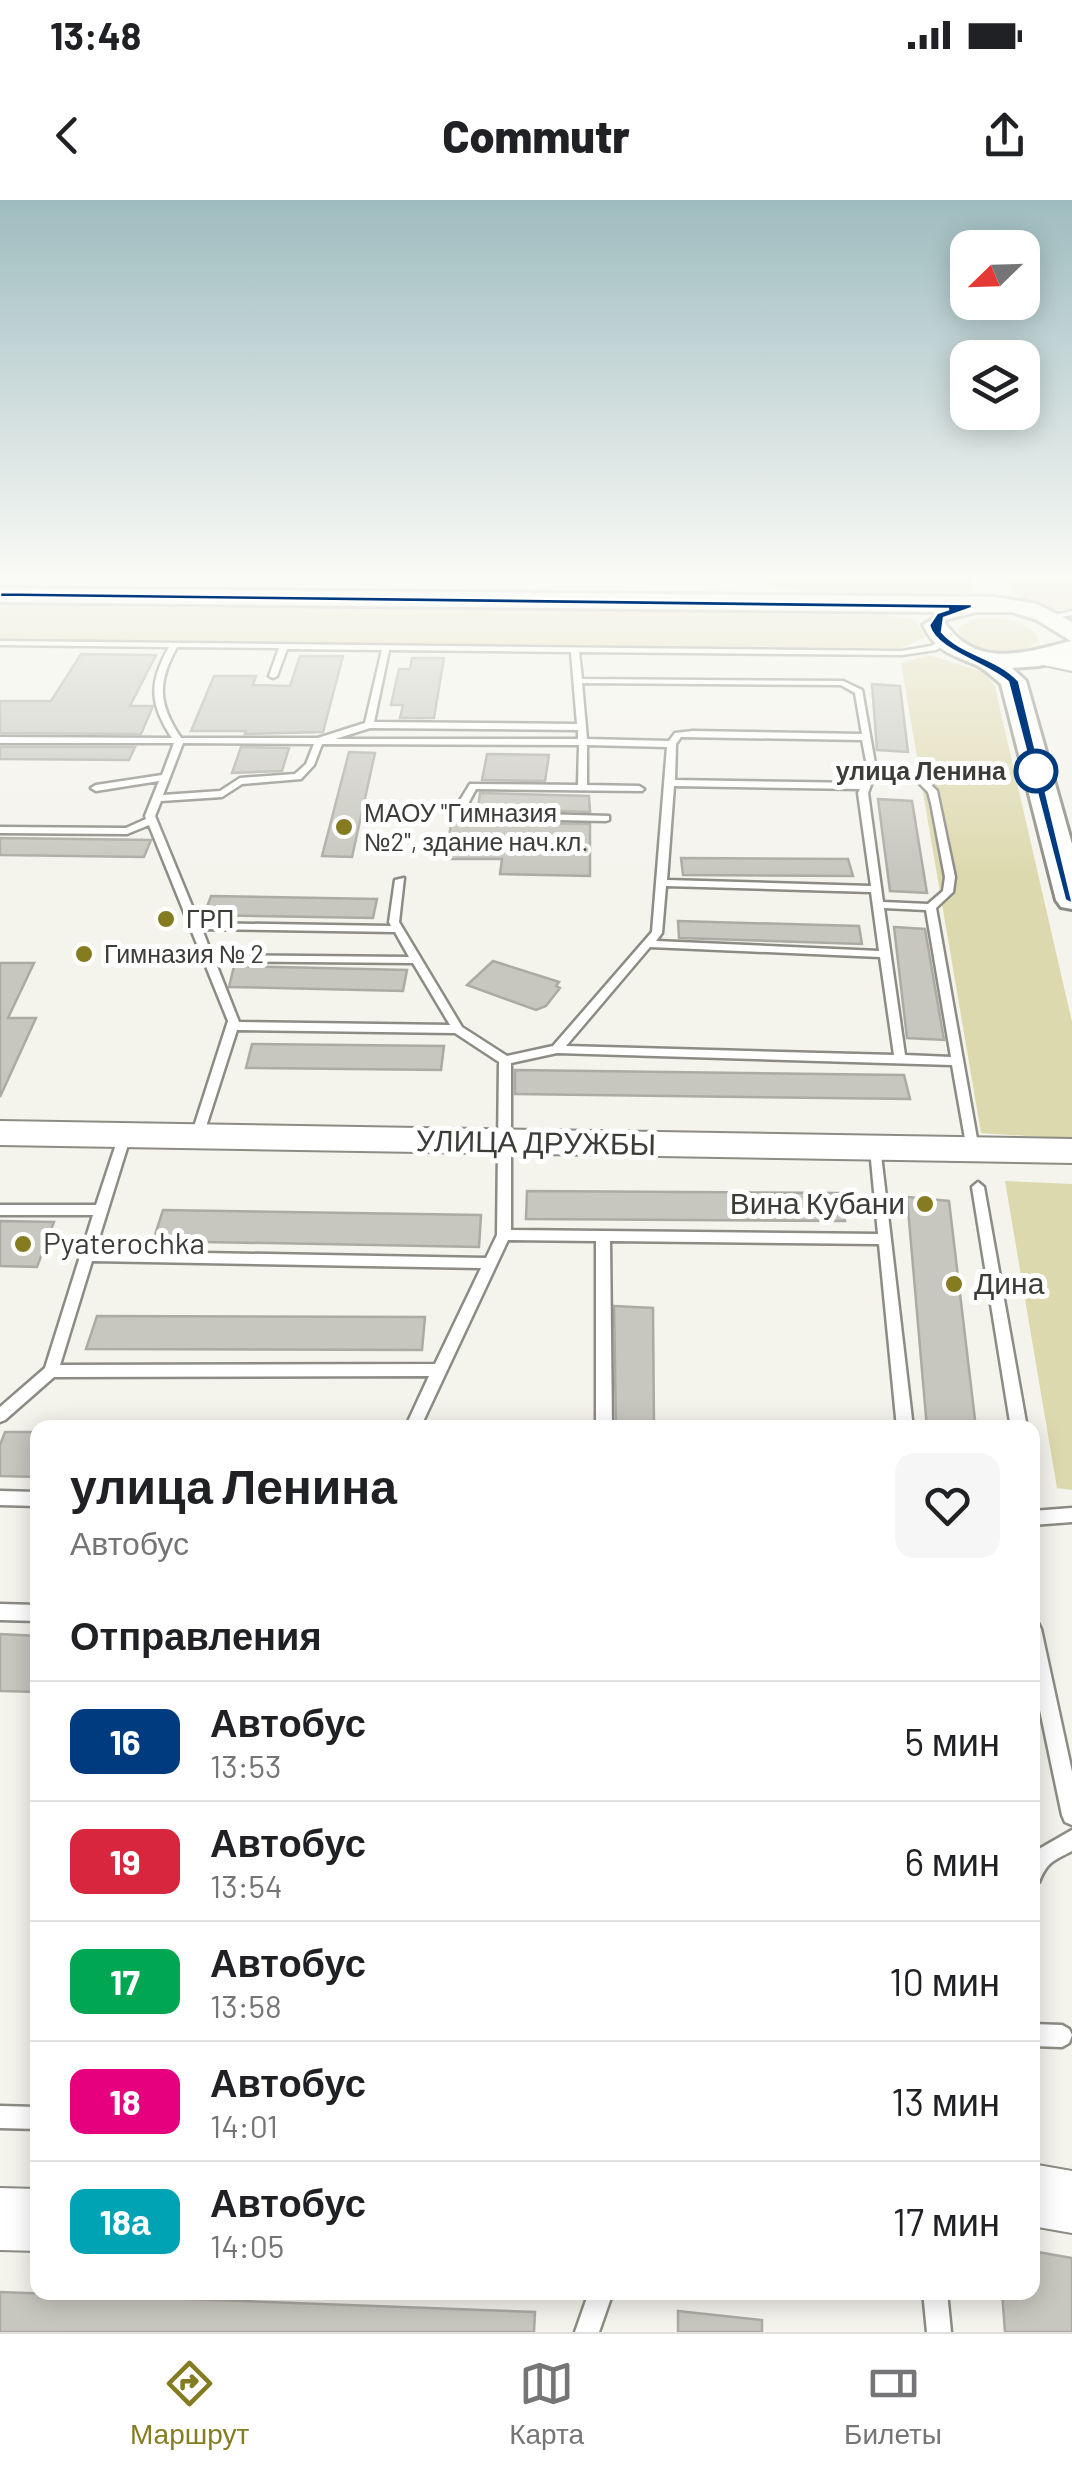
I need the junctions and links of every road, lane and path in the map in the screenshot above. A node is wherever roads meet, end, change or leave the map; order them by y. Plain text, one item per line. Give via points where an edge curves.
1 (157, 674) edge
2 (380, 674) edge
3 (577, 674) edge
4 (1005, 674) edge
5 (1030, 674) edge
6 (577, 681) junction
7 (369, 725) junction
8 (582, 727) junction
9 (867, 737) junction
10 (0, 740) edge
11 (319, 741) junction
12 (178, 742) junction
13 (583, 742) junction
14 (672, 744) junction
15 (872, 771) junction
16 (165, 777) junction
17 (670, 783) junction
18 (865, 786) junction
19 (96, 788) dead end
20 (582, 788) junction
21 (639, 788) dead end
22 (157, 798) junction
23 (606, 818) dead end
24 (152, 820) junction
25 (0, 830) edge
26 (1072, 832) edge
27 (400, 880) dead end
28 (660, 883) junction
29 (876, 889) junction
30 (1072, 900) edge
31 (878, 905) junction
32 (931, 907) junction
33 (196, 926) junction
34 (398, 929) junction
35 (646, 944) junction
36 (884, 954) junction
37 (208, 958) junction
38 (418, 960) junction
39 (233, 1026) junction
40 (458, 1030) junction
41 (557, 1049) junction
42 (900, 1058) junction
43 (505, 1060) junction
44 (959, 1061) junction
45 (0, 1132) edge
46 (125, 1135) junction
47 (198, 1136) junction
48 (502, 1143) junction
49 (876, 1149) junction
50 (973, 1150) junction
51 (1072, 1151) edge
52 (978, 1187) dead end
53 (0, 1210) edge
54 (101, 1210) junction
55 (504, 1235) junction
56 (603, 1237) junction
57 (883, 1238) junction
58 (86, 1256) junction
59 (490, 1264) junction
60 (439, 1370) junction
61 (51, 1371) junction
62 (0, 1416) edge
63 (416, 1420) edge
64 (604, 1420) edge
65 (903, 1420) edge
66 (1018, 1420) edge
67 (0, 1498) edge
68 (30, 1500) edge
69 (1040, 1513) edge
70 (1072, 1515) edge
71 (0, 1612) edge
72 (30, 1613) edge
73 (1040, 1671) edge
74 (1072, 1815) edge
75 (1072, 1840) edge
76 (1040, 1857) edge
77 (1040, 2035) edge
78 (1062, 2036) dead end
79 (0, 2117) edge
80 (30, 2118) edge
81 (1040, 2196) edge
82 (1072, 2202) edge
83 (0, 2219) edge
84 (30, 2220) edge
85 (597, 2300) edge
86 (936, 2300) edge
87 (587, 2332) edge
88 (939, 2332) edge

1 - 12 lane via 155,692
2 - 7 lane
3 - 6 lane
4 - 30 main road via 1013,681
5 - 26 main road
6 - 8 lane
6 - 9 lane via 850,684 859,692
7 - 8 lane
7 - 11 lane
8 - 13 lane
9 - 14 lane via 683,734
9 - 15 lane
10 - 12 lane
11 - 12 lane
11 - 13 lane
11 - 22 lane via 298,776 240,781 222,794
12 - 16 lane
13 - 14 lane
13 - 20 lane
14 - 17 lane
15 - 18 lane
15 - 32 lane via 916,774 932,791 950,877 948,892
16 - 19 lane
16 - 22 lane
17 - 18 lane
17 - 28 lane
18 - 29 lane
20 - 21 lane
20 - 23 lane via 473,786 466,815
22 - 24 lane
24 - 25 lane via 126,832
24 - 33 lane
27 - 34 lane
28 - 29 lane
28 - 35 lane via 656,933
29 - 31 lane
31 - 32 lane
31 - 36 lane
32 - 44 lane
33 - 34 lane
33 - 37 lane
34 - 38 lane
35 - 36 lane
35 - 41 lane
36 - 42 lane
37 - 38 lane
37 - 39 lane
38 - 40 lane
39 - 40 lane
39 - 47 lane
40 - 43 lane
41 - 42 lane
41 - 43 lane
42 - 44 lane
43 - 48 lane
44 - 50 lane
45 - 46 main road, УЛИЦА ДРУЖБЫ
46 - 47 main road, УЛИЦА ДРУЖБЫ
46 - 54 lane
47 - 48 main road, УЛИЦА ДРУЖБЫ
48 - 49 main road, УЛИЦА ДРУЖБЫ
48 - 55 lane
49 - 50 main road, УЛИЦА ДРУЖБЫ
49 - 57 lane
50 - 51 main road, УЛИЦА ДРУЖБЫ
52 - 66 lane
53 - 54 lane
54 - 58 lane
55 - 56 lane
55 - 59 lane
56 - 57 lane
56 - 64 lane
57 - 65 lane
58 - 59 lane
58 - 61 lane
59 - 60 lane
60 - 61 lane
60 - 63 lane
61 - 62 lane
67 - 68 lane
69 - 70 lane
71 - 72 lane
73 - 74 lane
75 - 76 lane
77 - 78 lane
79 - 80 lane
81 - 82 main road
83 - 84 main road
85 - 87 lane
86 - 88 lane

